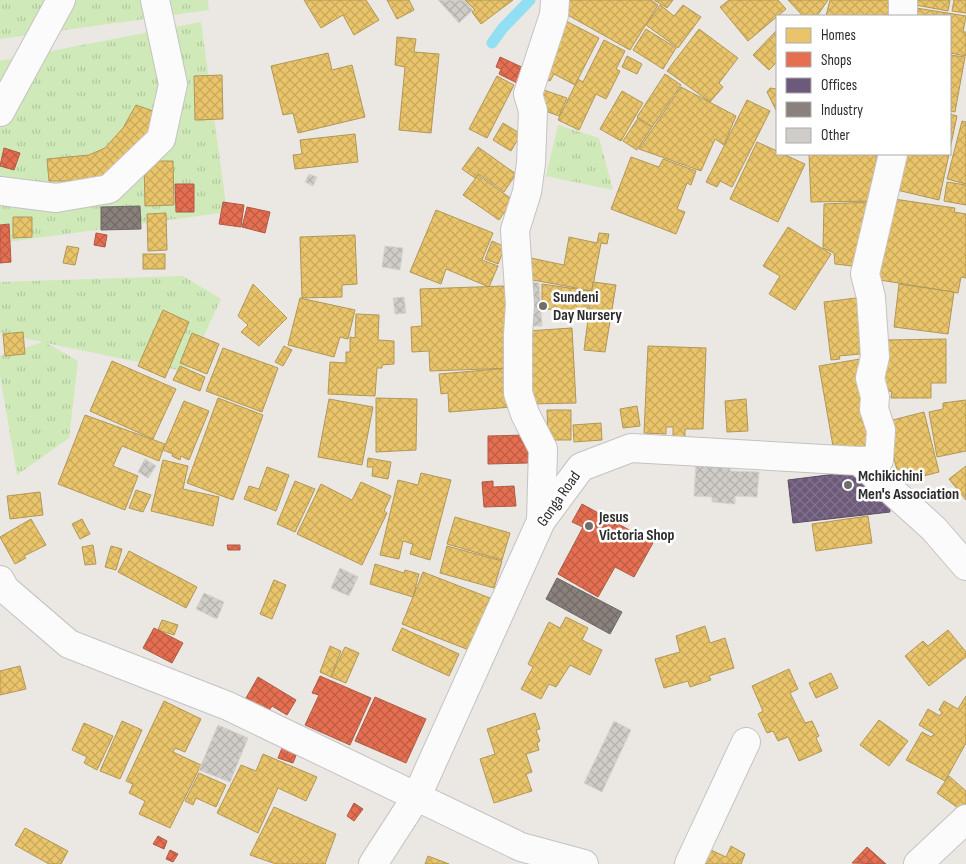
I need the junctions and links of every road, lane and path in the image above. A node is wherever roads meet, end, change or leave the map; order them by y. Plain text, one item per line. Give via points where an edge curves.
1 (60, 0) edge
2 (155, 0) edge
3 (554, 0) edge
4 (903, 0) edge
5 (903, 15) edge
6 (0, 112) edge
7 (892, 155) edge
8 (0, 191) edge
9 (858, 461) junction
10 (541, 521) junction
11 (966, 566) edge
12 (0, 580) edge
13 (746, 742) dead end
14 (417, 796) junction
15 (966, 819) edge
16 (373, 864) edge
17 (584, 864) edge
18 (689, 864) edge
19 (918, 864) edge

1 - 6 street
2 - 8 street via 173,84 161,139 109,188 56,198
3 - 10 street via 554,15 528,94 533,111 531,163 527,192 515,230 520,304 518,392 543,449
4 - 5 street
7 - 9 street, Gonga Road via 865,274 871,297 875,357 870,378 875,397 874,409 881,430 880,454 879,460
9 - 10 street, Gonga Road via 631,448 581,467
9 - 11 street via 934,529
10 - 14 street, Gonga Road
12 - 14 street via 5,590 70,644 228,706
13 - 18 street
14 - 16 street, Gonga Road
14 - 17 street via 521,847
15 - 19 street

